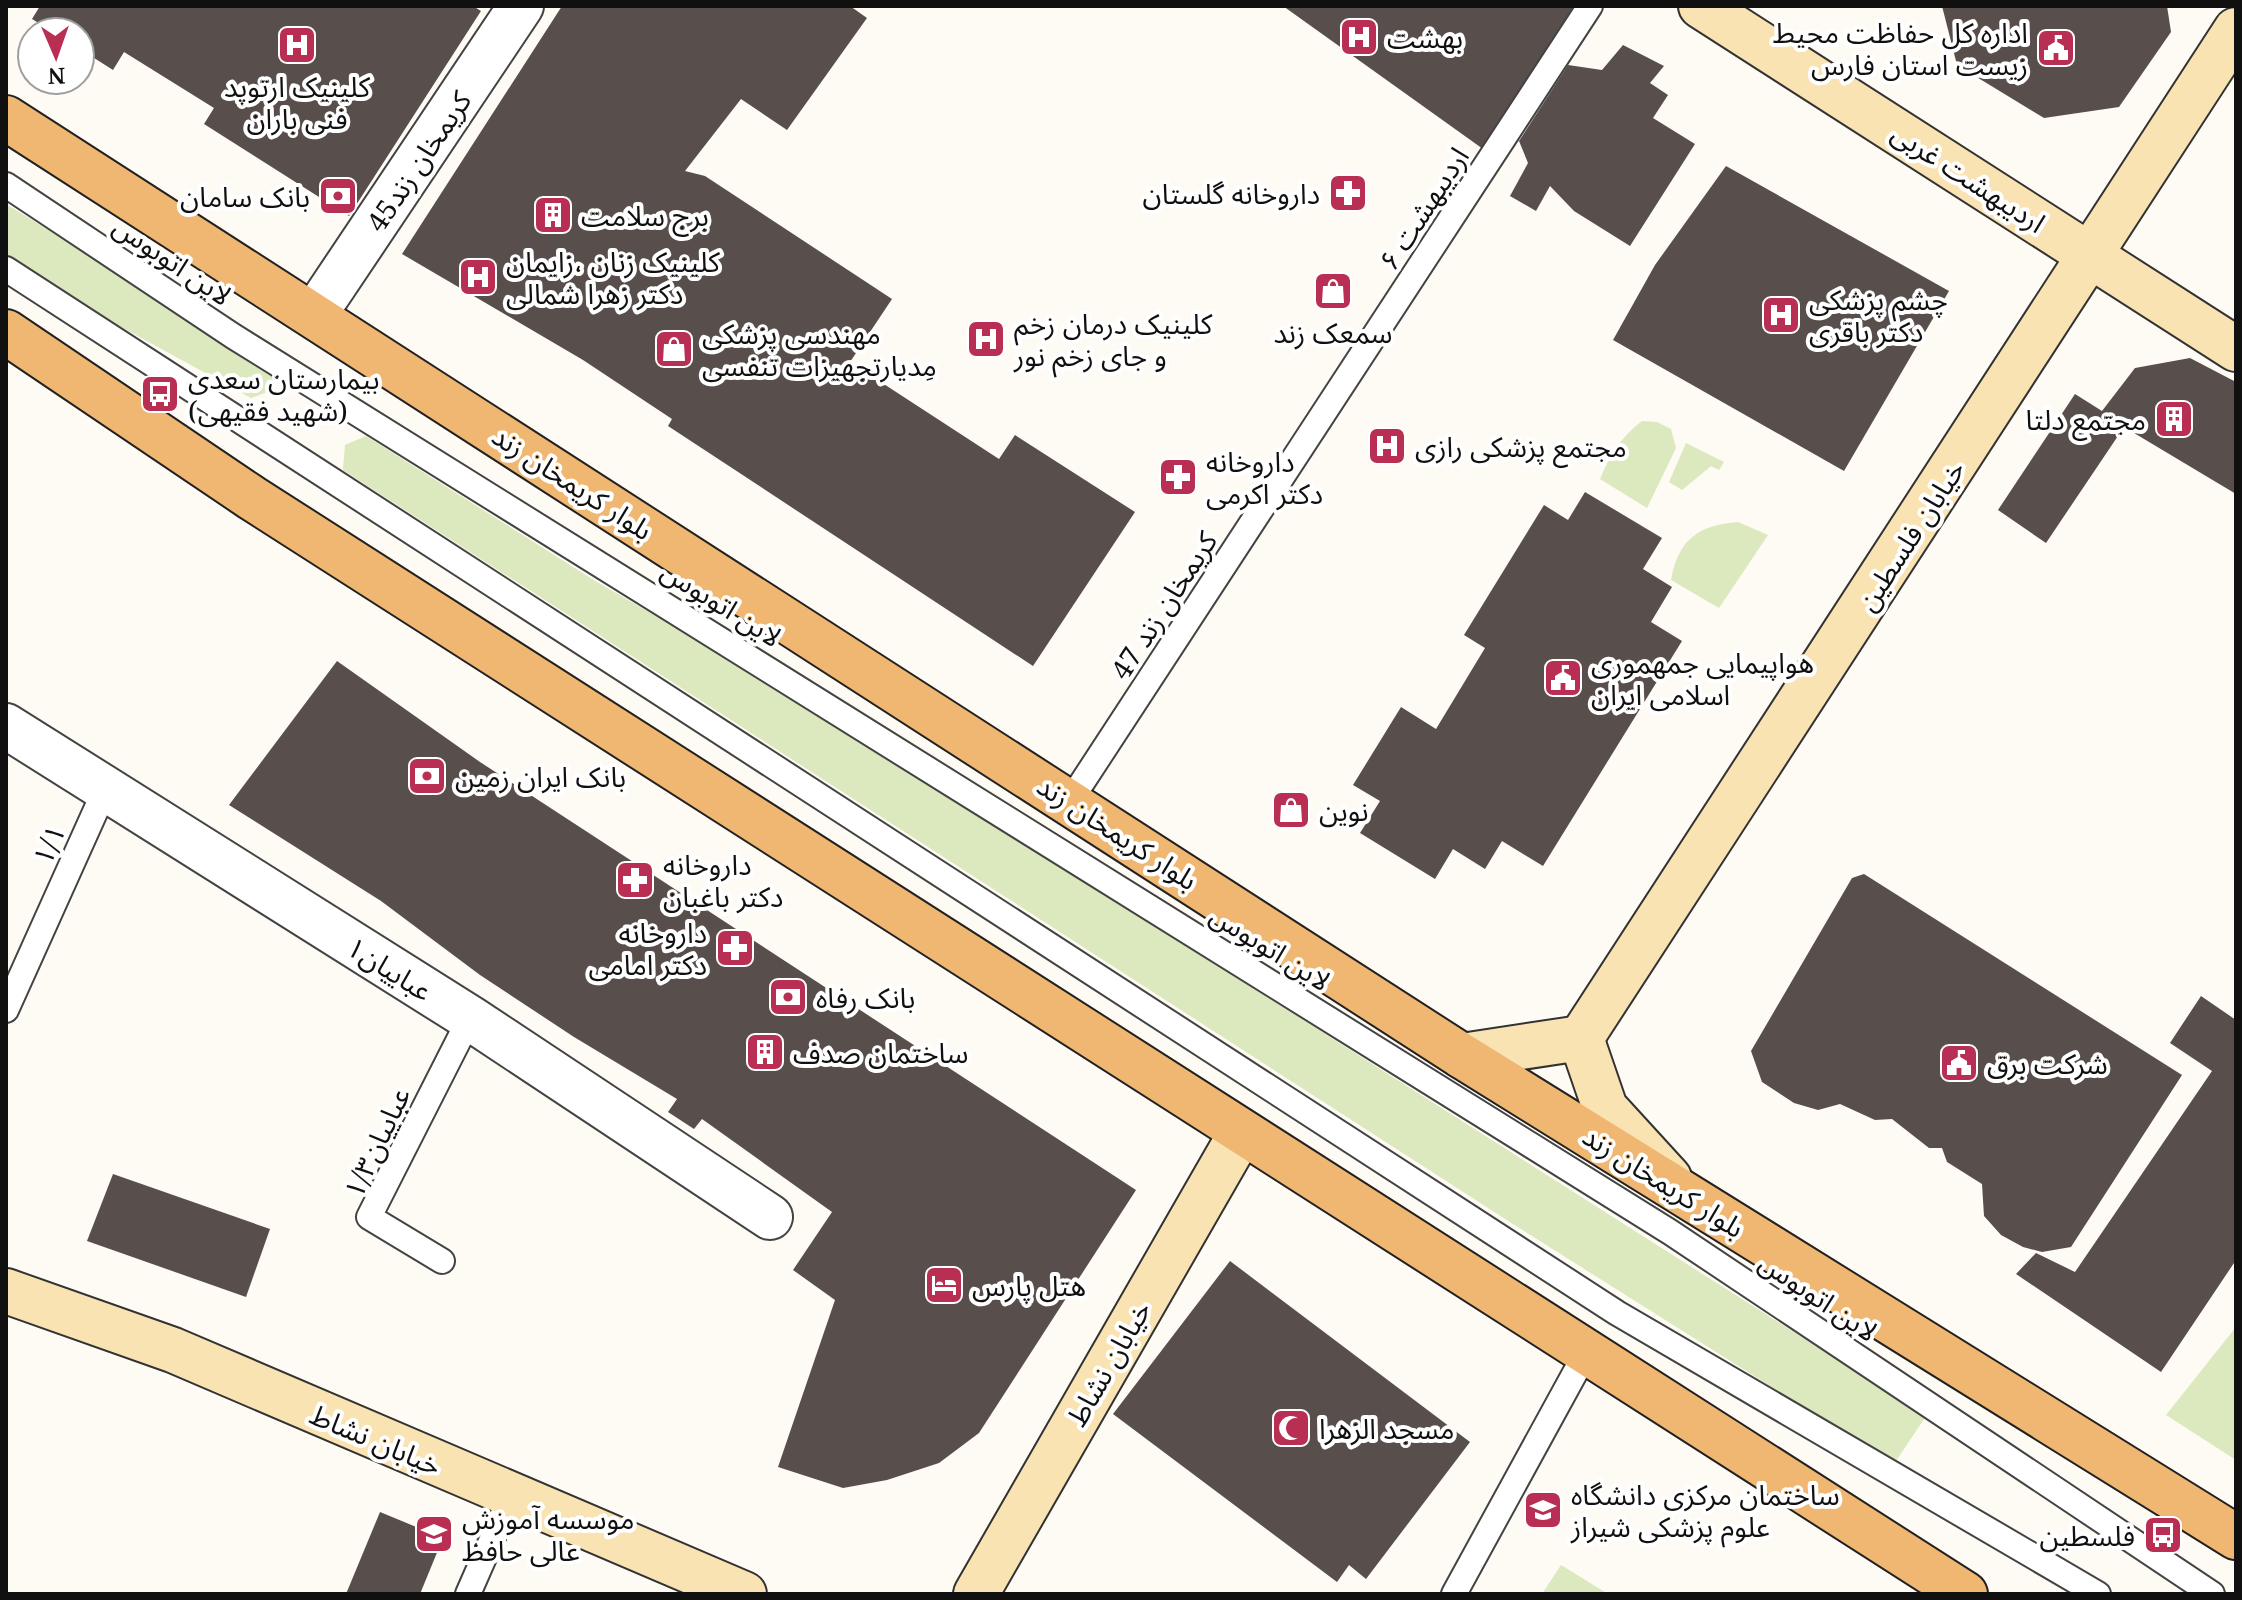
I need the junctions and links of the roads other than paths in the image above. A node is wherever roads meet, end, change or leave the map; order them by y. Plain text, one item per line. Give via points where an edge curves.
1 (521, 6) edge
2 (1590, 6) edge
3 (1701, 6) edge
4 (2236, 30) edge
5 (6, 118) edge
6 (6, 185) edge
7 (2090, 255) junction
8 (6, 269) edge
9 (314, 315) junction
10 (6, 332) edge
11 (2236, 349) edge
12 (1306, 442) joint
13 (6, 726) edge
14 (105, 790) junction
15 (1070, 801) junction
16 (6, 1010) edge
17 (470, 1018) junction
18 (1581, 1038) junction
19 (1462, 1056) junction
20 (1241, 1133) junction
21 (1681, 1192) junction
22 (770, 1217) dead end
23 (442, 1261) dead end
24 (6, 1291) edge
25 (1587, 1351) junction
26 (511, 1496) junction
27 (2236, 1537) edge
28 (468, 1594) edge
29 (744, 1594) edge
30 (976, 1594) edge
31 (1454, 1594) edge
32 (1965, 1594) edge
33 (2098, 1594) edge
34 (2212, 1594) edge

1 - 9 street, کریمخان زند45
2 - 12 lane, ۶ اردیبهشت
3 - 7 street, اردیبهشت غربی
4 - 7 street, خیابان فلسطین
5 - 9 main road, بلوار کریمخان زند
6 - 34 lane, لاین اتوبوس via 233,336 1656,1223
7 - 11 street, اردیبهشت غربی
7 - 18 street, خیابان فلسطین
8 - 33 lane via 1617,1313
9 - 15 main road, بلوار کریمخان زند
10 - 20 main road via 252,498
12 - 15 lane, 47 کریمخان زند
13 - 14 street, عباییان۱
14 - 16 lane, ۱/۱
14 - 17 street, عباییان۱
15 - 19 main road, بلوار کریمخان زند
17 - 22 street, عباییان۱
17 - 23 lane, عباییان۱/۳ via 369,1217
18 - 19 street
18 - 21 street via 1605,1108
19 - 21 main road, بلوار کریمخان زند
20 - 25 main road
20 - 30 street, خیابان نشاط
21 - 27 main road, بلوار کریمخان زند
24 - 26 street, خیابان نشاط via 173,1350
25 - 31 lane
25 - 32 main road
26 - 28 lane
26 - 29 street, خیابان نشاط

